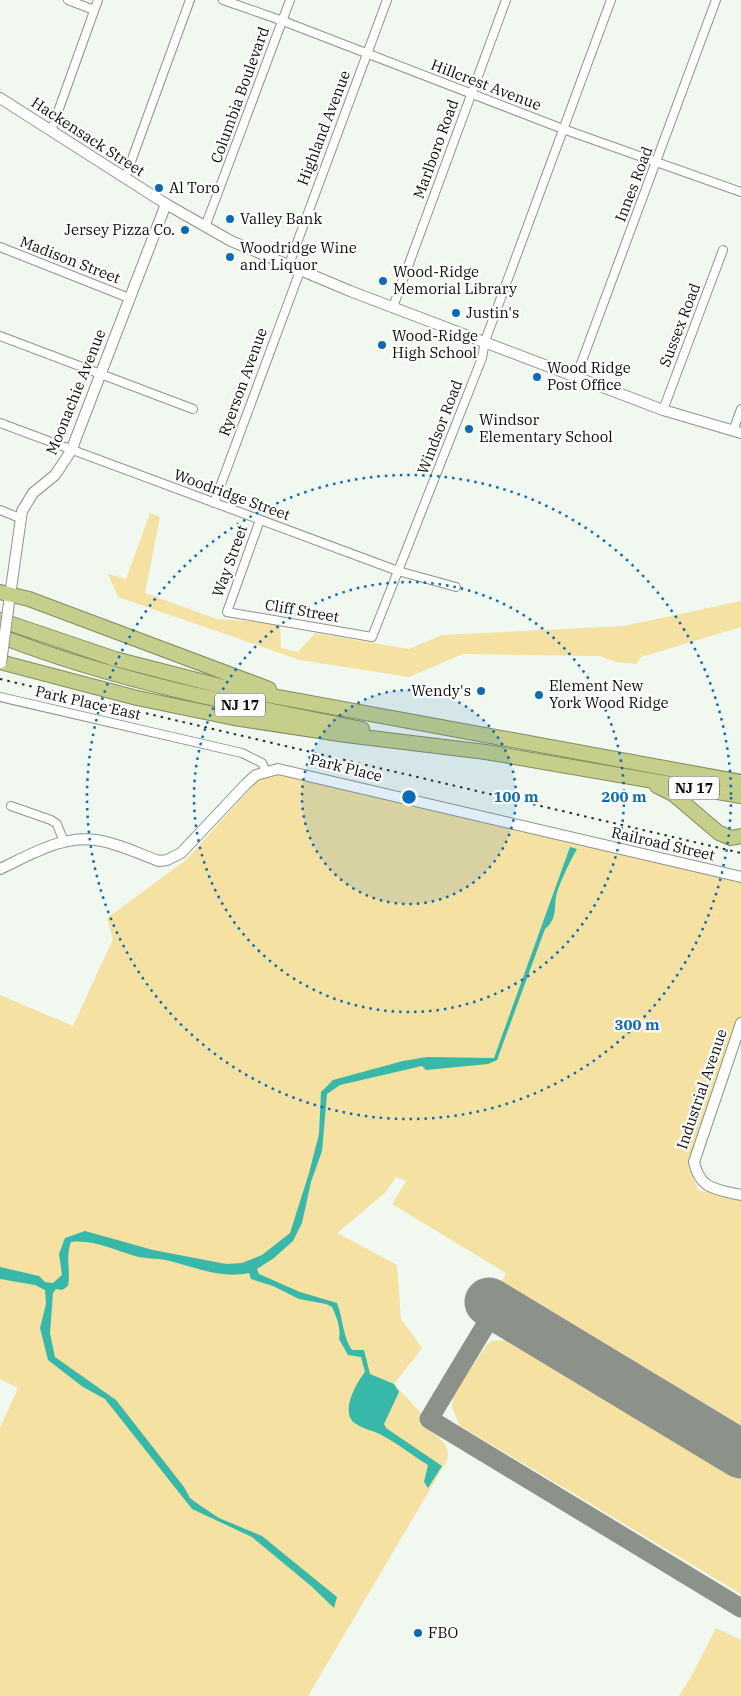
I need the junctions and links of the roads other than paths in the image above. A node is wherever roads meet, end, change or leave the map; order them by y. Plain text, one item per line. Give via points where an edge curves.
1 (68, 0) edge
2 (98, 0) edge
3 (190, 0) edge
4 (223, 0) edge
5 (290, 0) edge
6 (387, 0) edge
7 (506, 0) edge
8 (611, 0) edge
9 (716, 0) edge
10 (94, 10) junction
11 (283, 21) junction
12 (366, 54) junction
13 (471, 94) junction
14 (0, 99) edge
15 (563, 129) junction
16 (51, 131) junction
17 (657, 162) junction
18 (125, 178) junction
19 (741, 192) edge
20 (166, 204) junction
21 (205, 227) junction
22 (0, 247) edge
23 (723, 250) dead end
24 (288, 266) junction
25 (300, 271) junction
26 (129, 298) junction
27 (393, 307) junction
28 (0, 336) edge
29 (485, 341) junction
30 (100, 375) junction
31 (576, 377) junction
32 (193, 409) dead end
33 (741, 409) edge
34 (663, 410) junction
35 (0, 423) edge
36 (737, 432) edge
37 (71, 451) junction
38 (214, 503) junction
39 (0, 510) edge
40 (20, 518) junction
41 (260, 520) junction
42 (398, 571) junction
43 (456, 587) dead end
44 (5, 593) edge
45 (227, 612) joint
46 (4, 615) edge
47 (0, 636) edge
48 (372, 637) joint
49 (0, 666) edge
50 (279, 696) junction
51 (0, 697) edge
52 (486, 752) junction
53 (266, 771) junction
54 (648, 780) junction
55 (741, 782) edge
56 (741, 796) edge
57 (11, 806) dead end
58 (741, 836) edge
59 (578, 840) joint
60 (64, 842) junction
61 (0, 869) edge
62 (741, 877) edge
63 (741, 1023) edge
64 (741, 1195) edge

1 - 10 street
2 - 10 street
3 - 18 street
4 - 11 street, Hillcrest Avenue
5 - 11 street, Columbia Boulevard
6 - 12 street, Highland Avenue
7 - 13 street, Marlboro Road
8 - 15 street, Windsor Road
9 - 17 street, Innes Road
10 - 16 street
11 - 12 street, Hillcrest Avenue
11 - 21 street, Columbia Boulevard
12 - 13 street, Hillcrest Avenue
12 - 24 street, Highland Avenue
13 - 15 street, Hillcrest Avenue
13 - 27 street, Marlboro Road
14 - 16 main road, Hackensack Street
15 - 17 street, Hillcrest Avenue
15 - 29 street, Windsor Road
16 - 18 main road, Hackensack Street
17 - 19 street, Hillcrest Avenue
17 - 31 street, Innes Road
18 - 20 main road, Hackensack Street
20 - 21 main road, Hackensack Street
20 - 26 main road, Moonachie Avenue
21 - 24 main road, Hackensack Street
22 - 26 street, Madison Street
23 - 34 street, Sussex Road
24 - 25 main road, Hackensack Street
25 - 27 main road, Hackensack Street
25 - 38 street, Ryerson Avenue
26 - 30 main road, Moonachie Avenue
27 - 29 main road, Hackensack Street
28 - 30 street
29 - 31 main road, Hackensack Street
29 - 42 street, Windsor Road via 482,358
30 - 32 street
30 - 37 main road, Moonachie Avenue
31 - 34 main road, Hackensack Street
33 - 36 street
34 - 36 main road, Hackensack Street
35 - 37 street, Woodridge Street
37 - 38 street, Woodridge Street
37 - 40 main road, Moonachie Avenue via 61,468 33,493
38 - 41 street, Woodridge Street
39 - 40 street
40 - 44 main road, Moonachie Avenue
41 - 42 street, Woodridge Street
41 - 45 street, Way Street
42 - 43 street, Woodridge Street
42 - 48 street, Windsor Road
44 - 46 main road, Moonachie Avenue
44 - 50 highway via 263,686
45 - 48 street, Cliff Street
46 - 49 main road, Moonachie Avenue, bridge
46 - 50 highway, NJ 17 via 152,669 224,687
47 - 52 highway, NJ 17 via 65,659 187,693
49 - 52 highway via 234,718
50 - 55 highway, NJ 17
51 - 53 street, Park Place East via 242,753 262,763
52 - 54 highway, NJ 17
53 - 59 main road, Park Place via 294,771
53 - 60 main road via 246,784 181,853 167,860 159,861 96,840
54 - 56 highway, NJ 17
54 - 58 highway via 673,794 719,833 731,838
57 - 60 street via 51,820
59 - 62 main road, Railroad Street
60 - 61 main road
63 - 64 main road, Industrial Avenue via 694,1162 697,1176 706,1185

